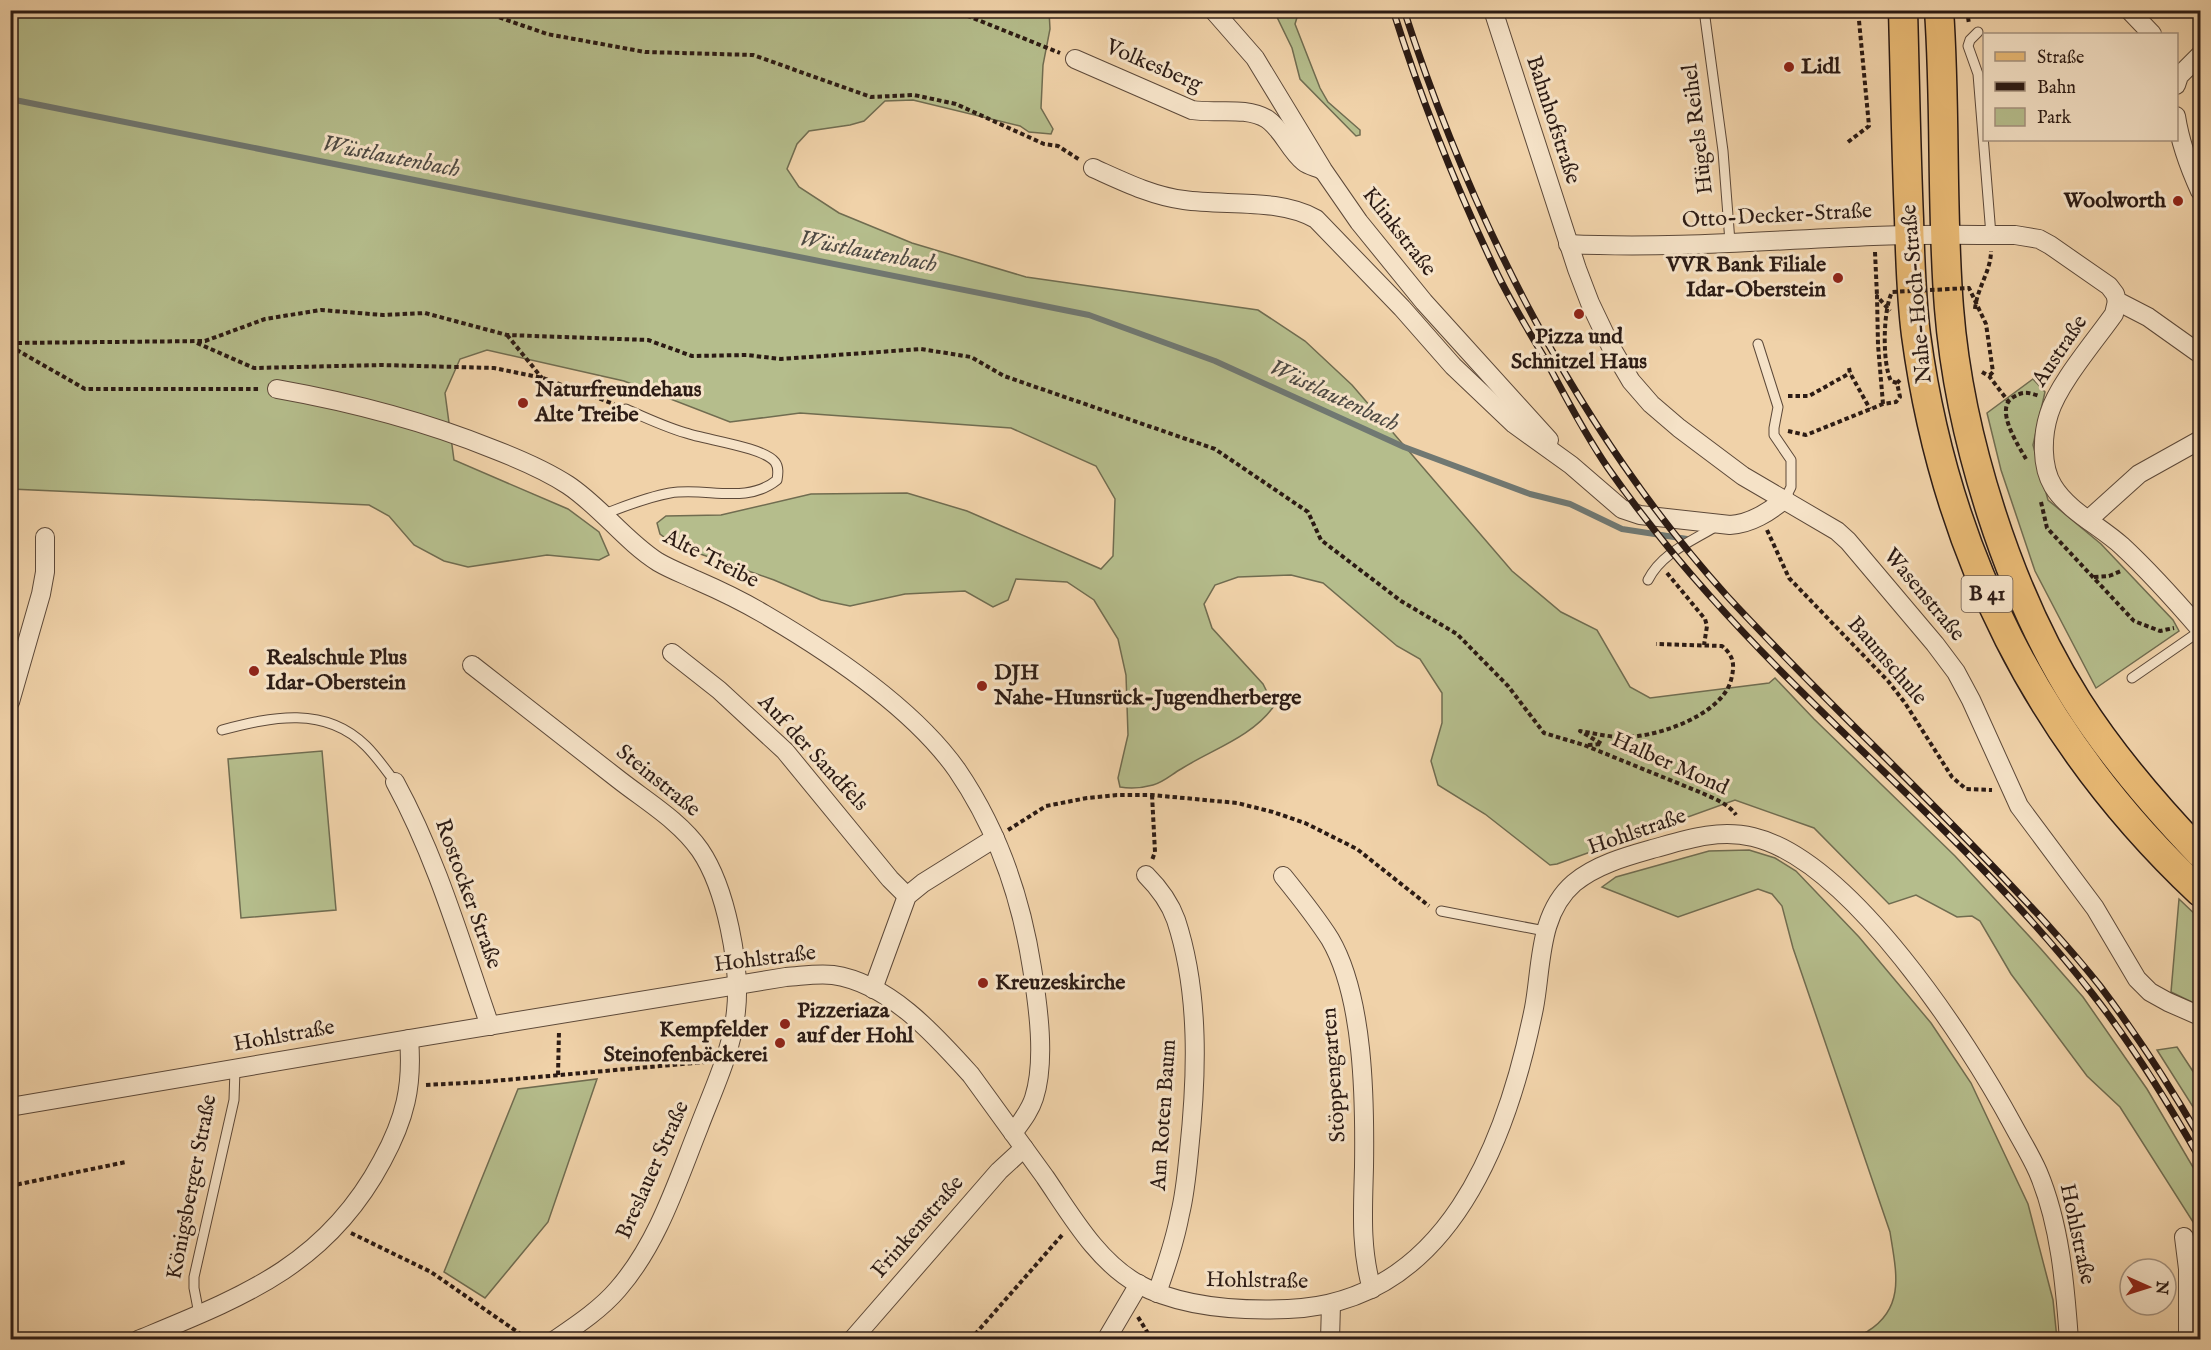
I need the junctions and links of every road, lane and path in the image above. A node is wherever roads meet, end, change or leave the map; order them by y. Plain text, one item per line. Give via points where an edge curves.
1 (478, 10) edge
2 (953, 10) edge
3 (1213, 10) edge
4 (1493, 10) edge
5 (1704, 10) edge
6 (1858, 10) edge
7 (1904, 10) edge
8 (1939, 10) edge
9 (2129, 10) edge
10 (1978, 32) dead end
11 (2151, 33) edge
12 (1075, 58) joint
13 (2188, 59) edge
14 (2178, 79) edge
15 (2178, 126) edge
16 (1848, 142) dead end
17 (1093, 168) joint
18 (1323, 170) junction
19 (2200, 191) edge
20 (1909, 235) junction
21 (1946, 235) junction
22 (1990, 235) junction
23 (1874, 236) junction
24 (1730, 242) junction
25 (1568, 244) junction
26 (1877, 296) junction
27 (2117, 301) junction
28 (1974, 314) dead end
29 (1893, 318) dead end
30 (507, 335) junction
31 (194, 341) junction
32 (10, 345) edge
33 (1758, 345) dead end
34 (2200, 354) edge
35 (543, 378) junction
36 (277, 388) joint
37 (1775, 395) junction
38 (2008, 401) dead end
39 (1883, 404) junction
40 (626, 409) joint
41 (1870, 409) junction
42 (1773, 428) junction
43 (2200, 440) edge
44 (1571, 465) junction
45 (1785, 500) junction
46 (604, 514) junction
47 (1761, 516) junction
48 (2088, 520) junction
49 (1720, 524) junction
50 (45, 537) dead end
51 (2135, 559) junction
52 (1658, 563) junction
53 (2093, 577) dead end
54 (1648, 580) dead end
55 (2200, 630) edge
56 (1656, 644) dead end
57 (1704, 645) junction
58 (672, 654) dead end
59 (472, 665) dead end
60 (2132, 678) dead end
61 (10, 702) edge
62 (222, 730) dead end
63 (1584, 745) junction
64 (395, 782) joint
65 (2011, 789) junction
66 (1152, 795) junction
67 (1736, 815) dead end
68 (995, 838) junction
69 (2200, 853) edge
70 (1146, 875) joint
71 (1284, 876) dead end
72 (2200, 892) edge
73 (907, 896) junction
74 (1441, 911) joint
75 (1545, 931) junction
76 (738, 985) junction
77 (873, 989) junction
78 (557, 1015) junction
79 (2200, 1016) edge
80 (490, 1026) junction
81 (409, 1038) junction
82 (724, 1061) junction
83 (235, 1069) junction
84 (558, 1075) junction
85 (410, 1085) junction
86 (10, 1107) edge
87 (1019, 1141) junction
88 (126, 1162) dead end
89 (10, 1186) edge
90 (1075, 1220) junction
91 (337, 1227) junction
92 (2184, 1237) dead end
93 (1139, 1284) junction
94 (1371, 1289) junction
95 (1157, 1293) junction
96 (1331, 1304) junction
97 (200, 1314) junction
98 (138, 1340) edge
99 (529, 1340) edge
100 (555, 1340) edge
101 (852, 1340) edge
102 (970, 1340) edge
103 (1106, 1340) edge
104 (1330, 1340) edge
105 (2069, 1340) edge
106 (2188, 1340) edge

1 - 17 path via 547,34 645,52 753,55 871,97 914,95 956,104 1044,144 1058,146
2 - 12 path, Volkesberg
3 - 18 street, Klinkstraße via 1255,58
4 - 25 street, Bahnhofstraße
5 - 24 lane, Hügels Reihel via 1723,151
6 - 16 path via 1869,126
7 - 20 main road, Nahe-Hoch-Straße / B 41
8 - 21 main road, Nahe-Hoch-Straße / B 41
9 - 11 street
10 - 22 lane via 1968,46 1978,74
12 - 18 street, Volkesberg via 1192,110 1258,116 1276,127 1304,162
13 - 14 street
15 - 19 street
17 - 44 street via 1169,198 1269,206 1316,219 1453,366 1514,424
18 - 44 street, Klinkstraße via 1359,222 1424,302
20 - 21 street, Otto-Decker-Straße
20 - 23 street, Otto-Decker-Straße
20 - 72 main road, Nahe-Hoch-Straße / B 41 via 1916,333 1931,423 1973,562 2042,699 2078,753 2141,833
21 - 22 street, Otto-Decker-Straße
21 - 69 main road, Nahe-Hoch-Straße / B 41 via 1949,308 1960,387 1983,486 2020,589 2047,649 2090,721 2137,784
22 - 27 street, Otto-Decker-Straße via 2028,237 2050,245 2109,286
22 - 28 path via 1990,265 1978,291
23 - 24 street, Otto-Decker-Straße
23 - 26 path
24 - 25 street, Otto-Decker-Straße
25 - 45 street, Wasenstraße via 1611,347 1639,391 1717,457
26 - 29 path
26 - 39 path
27 - 34 street, Otto-Decker-Straße via 2148,317
27 - 48 street, Austraße via 2114,314 2054,401 2045,430 2046,470 2053,485
30 - 31 path via 425,313 383,315 321,310 265,319 205,341
30 - 35 path
30 - 63 path via 648,340 692,356 781,359 921,349 971,357 1004,376 1215,449 1308,512 1321,540 1401,602 1457,634 1508,686 1544,733
31 - 32 path
31 - 35 path via 254,368 452,366 494,368
32 - 36 path via 85,389
33 - 37 lane
35 - 40 path
36 - 46 street, Alte Treibe via 328,398 476,442 524,461 568,485
37 - 41 path via 1809,396 1850,370
37 - 42 lane via 1778,407
38 - 39 path, bridge via 1989,376 1992,367 1986,324 1969,288 1892,292 1884,323 1886,359 1888,377 1897,383 1899,400
39 - 41 path
40 - 46 lane via 689,434 761,453 775,461 779,471 777,480 756,492 671,492
41 - 42 path via 1806,435
42 - 45 lane via 1791,460 1791,487
43 - 48 street via 2139,474
44 - 49 street via 1622,509 1640,515
45 - 47 street
45 - 65 street, Wasenstraße via 1829,525 1848,541 1935,644 1956,672
46 - 68 street, Alte Treibe via 660,563 764,614 862,678 895,705 956,769
47 - 49 street via 1737,525
47 - 65 path, Baumschule via 1789,578 1888,681 1957,783 1979,791
48 - 51 street, Austraße
49 - 52 lane
50 - 61 street via 41,594
51 - 53 path via 2121,572
51 - 55 street, Austraße
52 - 54 lane
52 - 57 path via 1705,619
55 - 60 lane
56 - 57 path, Halber Mond
57 - 63 path, Halber Mond via 1722,646 1734,662 1731,683 1708,709 1659,732 1618,738 1580,731 1602,744
58 - 73 street, Auf der Sandfels via 719,690 785,751
59 - 76 street, Steinstraße via 668,817 699,849 718,888
62 - 64 lane via 262,720 299,717 327,722 366,745
63 - 67 path, Halber Mond via 1702,793
64 - 80 street, Rostocker Straße via 431,855
65 - 79 street, Wasenstraße via 2030,823 2095,908 2136,979 2159,997
66 - 68 path via 1087,798 1046,806
66 - 70 path via 1155,852
66 - 74 path via 1237,803 1305,823 1357,849
68 - 73 street
68 - 87 street, Alte Treibe via 1019,900 1035,983 1039,1072 1035,1097
70 - 95 street, Am Roten Baum via 1166,899 1176,919 1192,1002 1195,1050 1192,1128 1181,1212
71 - 94 street, Stöppengarten via 1330,940 1357,1021 1363,1111 1364,1252
73 - 77 street
74 - 75 lane
75 - 94 street, Hohlstraße via 1526,1049 1490,1151 1472,1189 1426,1251 1397,1275
75 - 105 street, Hohlstraße via 1563,894 1592,871 1705,835 1752,837 1773,844 1798,856 1826,877 1883,935 1927,990 2001,1102 2038,1171 2058,1241
76 - 77 street, Hohlstraße via 816,974 843,977
76 - 78 street, Hohlstraße
76 - 82 street, Breslauer Straße
77 - 87 street, Hohlstraße via 950,1051
78 - 80 street, Hohlstraße
78 - 84 path
80 - 81 street, Hohlstraße
81 - 83 street, Hohlstraße
81 - 85 street
82 - 84 path
82 - 100 street, Breslauer Straße via 674,1189 638,1263 600,1307
83 - 86 street, Hohlstraße
83 - 97 lane, Königsberger Straße via 234,1100 194,1277
84 - 85 path
85 - 91 street via 389,1149 356,1205
87 - 90 street, Hohlstraße
87 - 101 street, Frinkenstraße via 999,1171
88 - 89 path
90 - 93 street, Hohlstraße via 1105,1259
90 - 102 path
91 - 97 street via 285,1270
91 - 99 path via 431,1272
92 - 106 street
93 - 95 street, Hohlstraße
93 - 103 street
94 - 96 street, Hohlstraße
95 - 96 street, Hohlstraße via 1216,1306 1285,1310
96 - 104 street
97 - 98 street

